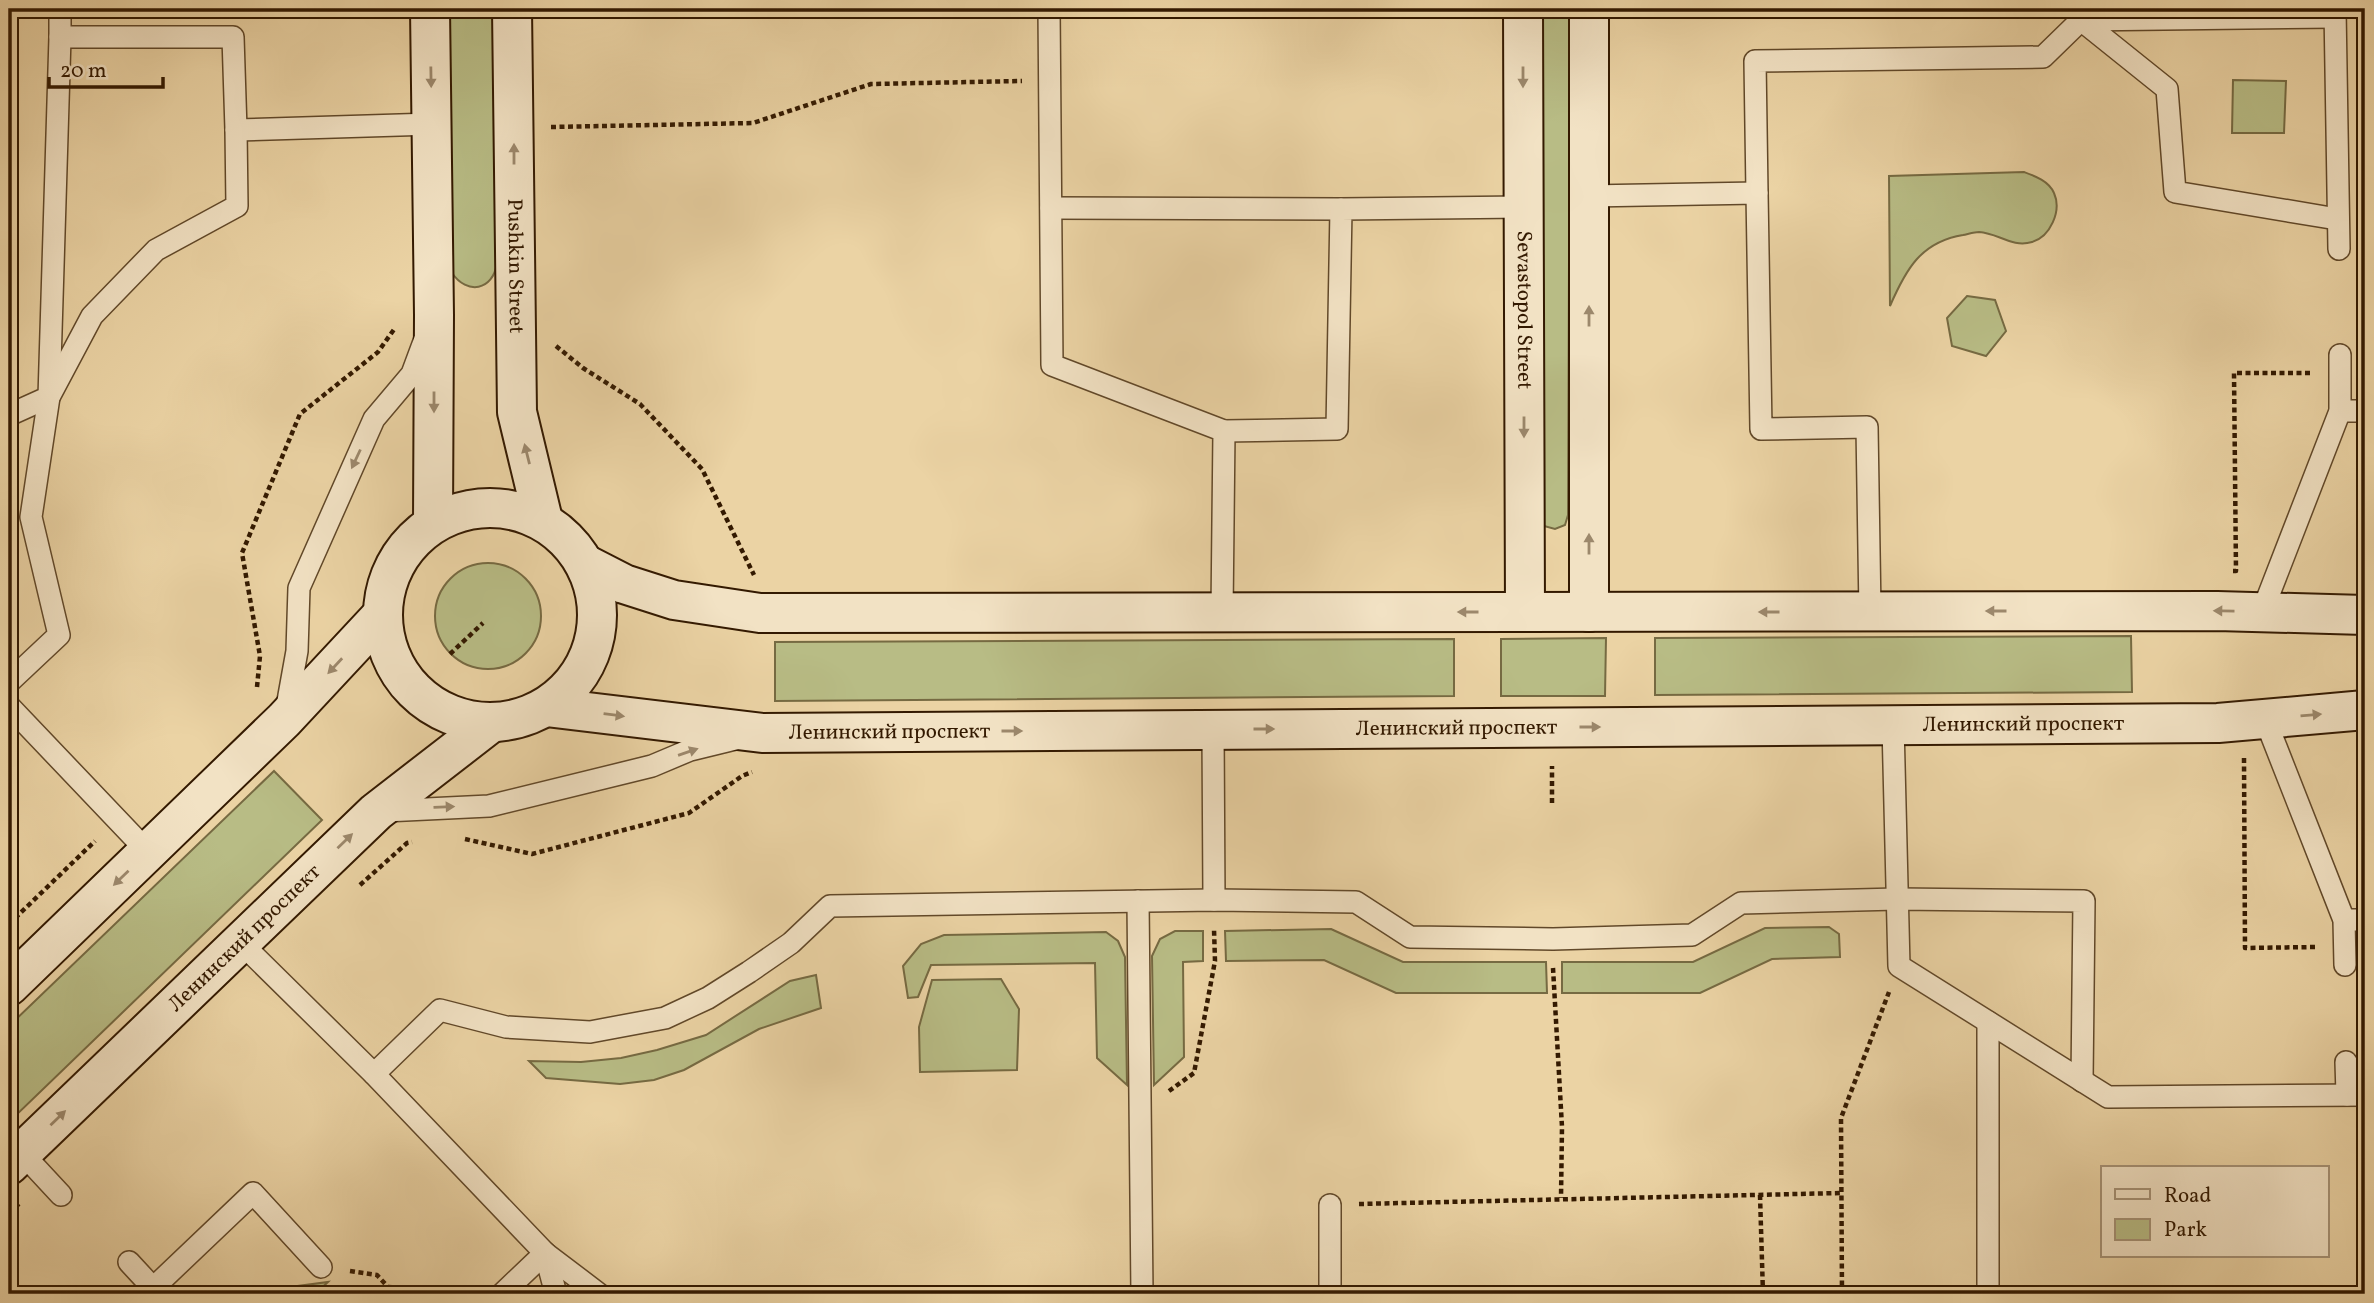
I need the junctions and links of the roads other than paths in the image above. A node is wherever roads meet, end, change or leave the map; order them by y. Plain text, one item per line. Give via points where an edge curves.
1 (60, 9) edge
2 (430, 9) edge
3 (512, 9) edge
4 (1049, 9) edge
5 (1523, 9) edge
6 (1589, 9) edge
7 (2335, 13) edge
8 (2081, 15) edge
9 (60, 37) junction
10 (432, 124) junction
11 (236, 130) junction
12 (1757, 193) junction
13 (1589, 196) junction
14 (1523, 207) junction
15 (1051, 208) junction
16 (1341, 209) junction
17 (2337, 219) junction
18 (2339, 250) dead end
19 (416, 319) junction
20 (2340, 364) road end
21 (48, 397) junction
22 (2340, 411) junction
23 (2365, 411) edge
24 (9, 415) edge
25 (1224, 431) junction
26 (543, 520) junction
27 (433, 522) junction
28 (585, 564) junction
29 (1222, 612) junction
30 (1525, 612) junction
31 (1589, 612) junction
32 (1870, 612) junction
33 (2262, 612) junction
34 (2365, 615) edge
35 (381, 616) junction
36 (9, 682) edge
37 (9, 706) edge
38 (546, 707) junction
39 (2365, 710) edge
40 (2265, 719) junction
41 (284, 720) junction
42 (491, 723) junction
43 (1894, 725) junction
44 (1213, 730) junction
45 (762, 750) junction
46 (376, 812) junction
47 (148, 852) junction
48 (1897, 899) junction
49 (1214, 900) junction
50 (1139, 901) junction
51 (2355, 920) edge
52 (240, 942) junction
53 (2345, 956) road end
54 (9, 986) edge
55 (1988, 1022) junction
56 (2346, 1062) dead end
57 (374, 1074) junction
58 (2082, 1081) junction
59 (2356, 1095) edge
60 (15, 1159) edge
61 (61, 1195) dead end
62 (1330, 1205) road end
63 (545, 1253) junction
64 (129, 1262) dead end
65 (321, 1267) dead end
66 (150, 1291) edge
67 (502, 1294) edge
68 (556, 1294) edge
69 (599, 1294) edge
70 (1142, 1294) edge
71 (1330, 1294) edge
72 (1988, 1294) edge

1 - 9 lane
2 -> 10 main road
26 -> 3 main road, Pushkin Street via 517,412
4 - 15 lane
5 -> 14 main road, Sevastopol Street
6 - 13 main road
7 - 8 lane
7 - 17 lane
8 - 12 lane via 2043,57 1755,61
8 - 17 lane via 2167,89 2175,192
9 - 11 lane via 233,37
9 - 21 lane
10 - 11 lane
10 - 19 main road
11 - 21 lane via 237,206 156,250 128,278 92,316
12 - 13 lane
12 - 32 lane via 1761,429 1867,427
31 -> 13 main road
14 - 16 lane
14 -> 30 main road, Sevastopol Street
15 - 16 lane
15 - 25 lane via 1052,365
16 - 25 lane via 1337,429
17 - 18 lane
19 -> 27 main road
19 -> 41 lane via 412,374 374,419 299,588 298,651
20 - 22 lane
21 - 24 lane
21 - 36 lane via 31,517 59,635
22 - 23 lane
22 - 33 lane
25 - 29 lane
26 - 27 main road via 488,506
26 - 28 main road via 567,539
27 - 35 main road via 394,564 384,589
28 - 29 main road via 624,584 674,600 761,613
28 - 38 main road via 597,603 594,643 576,680
30 -> 29 main road
30 - 31 main road
32 -> 31 main road
33 -> 32 main road
33 - 34 main road
35 -> 41 main road
35 - 42 main road via 390,656 412,691 448,715
37 - 47 lane
38 - 42 main road via 514,720
38 -> 45 main road, Ленинский проспект
40 -> 39 main road, Ленинский проспект
40 - 43 main road, Ленинский проспект
40 - 51 lane
41 - 47 main road
42 - 46 main road, Ленинский проспект
44 -> 43 main road, Ленинский проспект
43 - 48 lane
45 -> 44 main road, Ленинский проспект
44 - 49 lane
46 -> 45 lane via 489,806 652,766 690,750
52 -> 46 main road, Ленинский проспект
47 -> 54 main road
48 - 49 lane via 1741,903 1692,935 1553,939 1410,937 1356,902
48 - 55 lane via 1899,966
48 - 58 lane via 2084,901
49 - 50 lane
50 - 57 lane via 830,906 791,943 749,972 708,998 665,1017 590,1032 506,1027 440,1010
50 - 70 lane
51 - 53 lane
52 - 57 lane
60 -> 52 main road, Ленинский проспект
55 - 58 lane
55 - 72 lane
56 - 59 lane
57 - 63 lane
58 - 59 lane via 2108,1097
60 - 61 lane
62 - 71 lane
63 - 67 lane
63 - 68 lane
63 - 69 lane
64 - 66 lane
65 - 66 lane via 253,1193

